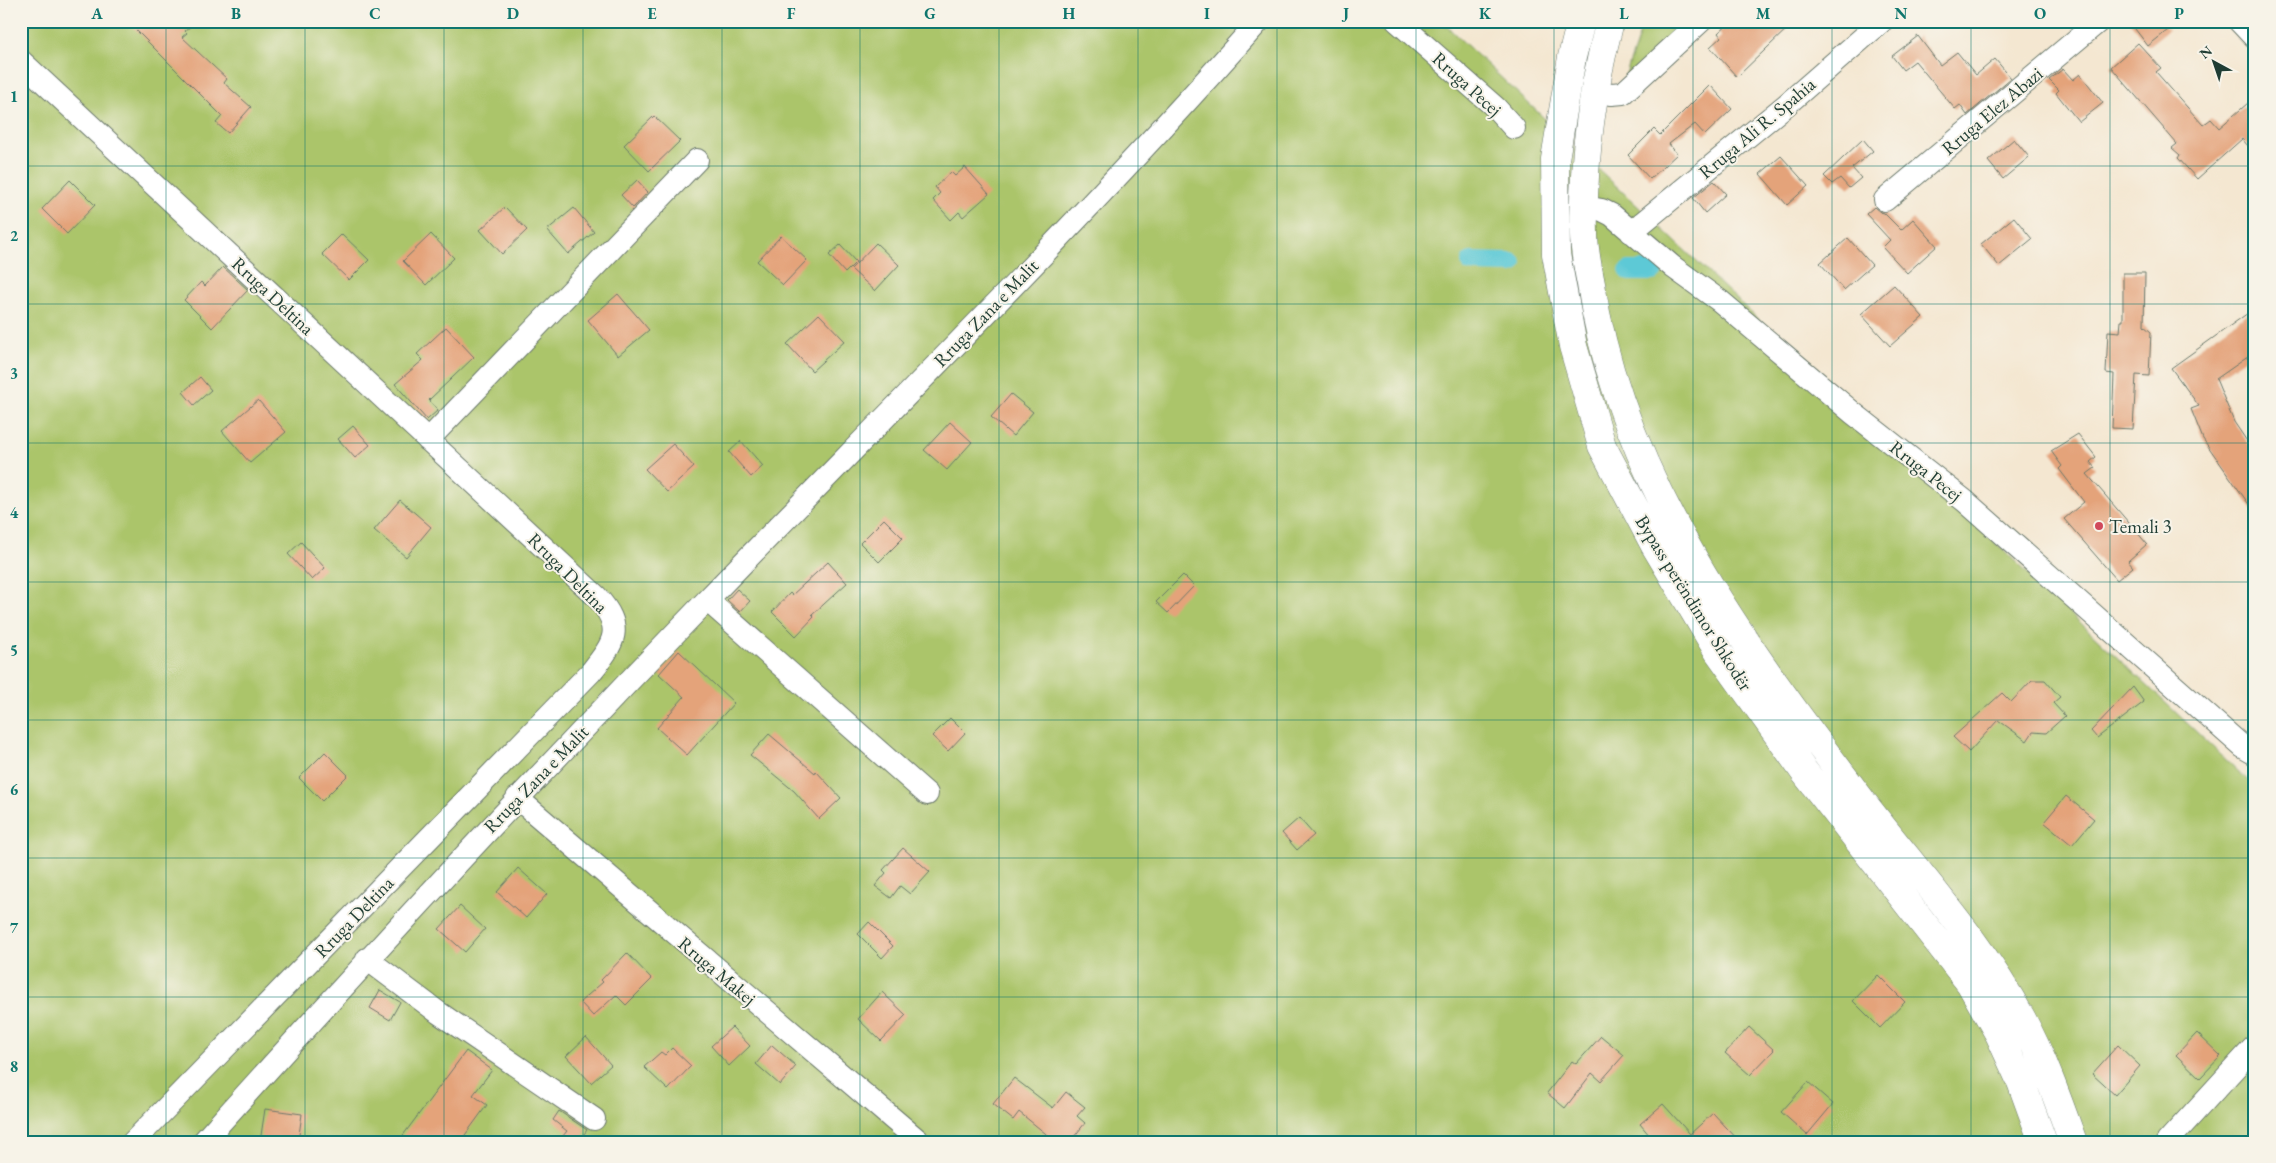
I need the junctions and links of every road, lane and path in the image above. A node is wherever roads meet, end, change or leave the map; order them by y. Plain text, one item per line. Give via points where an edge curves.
1 (1259, 21) edge
2 (1397, 21) edge
3 (1582, 21) edge
4 (1610, 21) edge
5 (1701, 21) edge
6 (1882, 21) edge
7 (2100, 21) edge
8 (2238, 21) edge
9 (2255, 38) edge
10 (21, 61) edge
11 (1594, 92) junction
12 (1514, 128) dead end
13 (697, 160) dead end
14 (1885, 200) dead end
15 (1584, 207) junction
16 (1631, 232) junction
17 (428, 440) junction
18 (707, 600) junction
19 (2255, 754) edge
20 (926, 794) dead end
21 (517, 798) junction
22 (367, 959) junction
23 (2255, 1046) edge
24 (594, 1119) dead end
25 (134, 1142) edge
26 (203, 1142) edge
27 (920, 1142) edge
28 (2043, 1142) edge
29 (2073, 1142) edge
30 (2167, 1142) edge

1 - 18 street, Rruga Zana e Malit via 1047,251
2 - 12 street, Rruga Pecej via 1495,107
3 - 28 highway, Bypass perëndimor Shkodër via 1570,66 1555,159 1556,254 1573,346 1602,446 1654,544 1718,651 1803,770 1970,983 2000,1034
4 - 11 highway, Bypass perëndimor Shkodër
5 - 11 street via 1623,93
6 - 16 street, Rruga Ali R. Spahia via 1786,105
7 - 14 street, Rruga Elez Abazi
8 - 9 street
10 - 17 street, Rruga Deltina
11 - 15 highway, Bypass perëndimor Shkodër via 1586,139
13 - 17 street
15 - 16 street, Rruga Pecej via 1612,214
15 - 29 highway, Bypass perëndimor Shkodër via 1584,236 1601,344 1624,416 1662,499 1714,593 1752,652 1818,743 1945,905 2003,987 2036,1048
16 - 19 street, Rruga Pecej via 1965,502 2243,747
17 - 25 street, Rruga Deltina via 596,596 612,619 612,640 606,654 590,672
18 - 20 street
18 - 21 street, Rruga Zana e Malit
21 - 22 street, Rruga Zana e Malit
21 - 27 street, Rruga Makej
22 - 24 street via 439,1013
22 - 26 street, Rruga Zana e Malit
23 - 30 street

